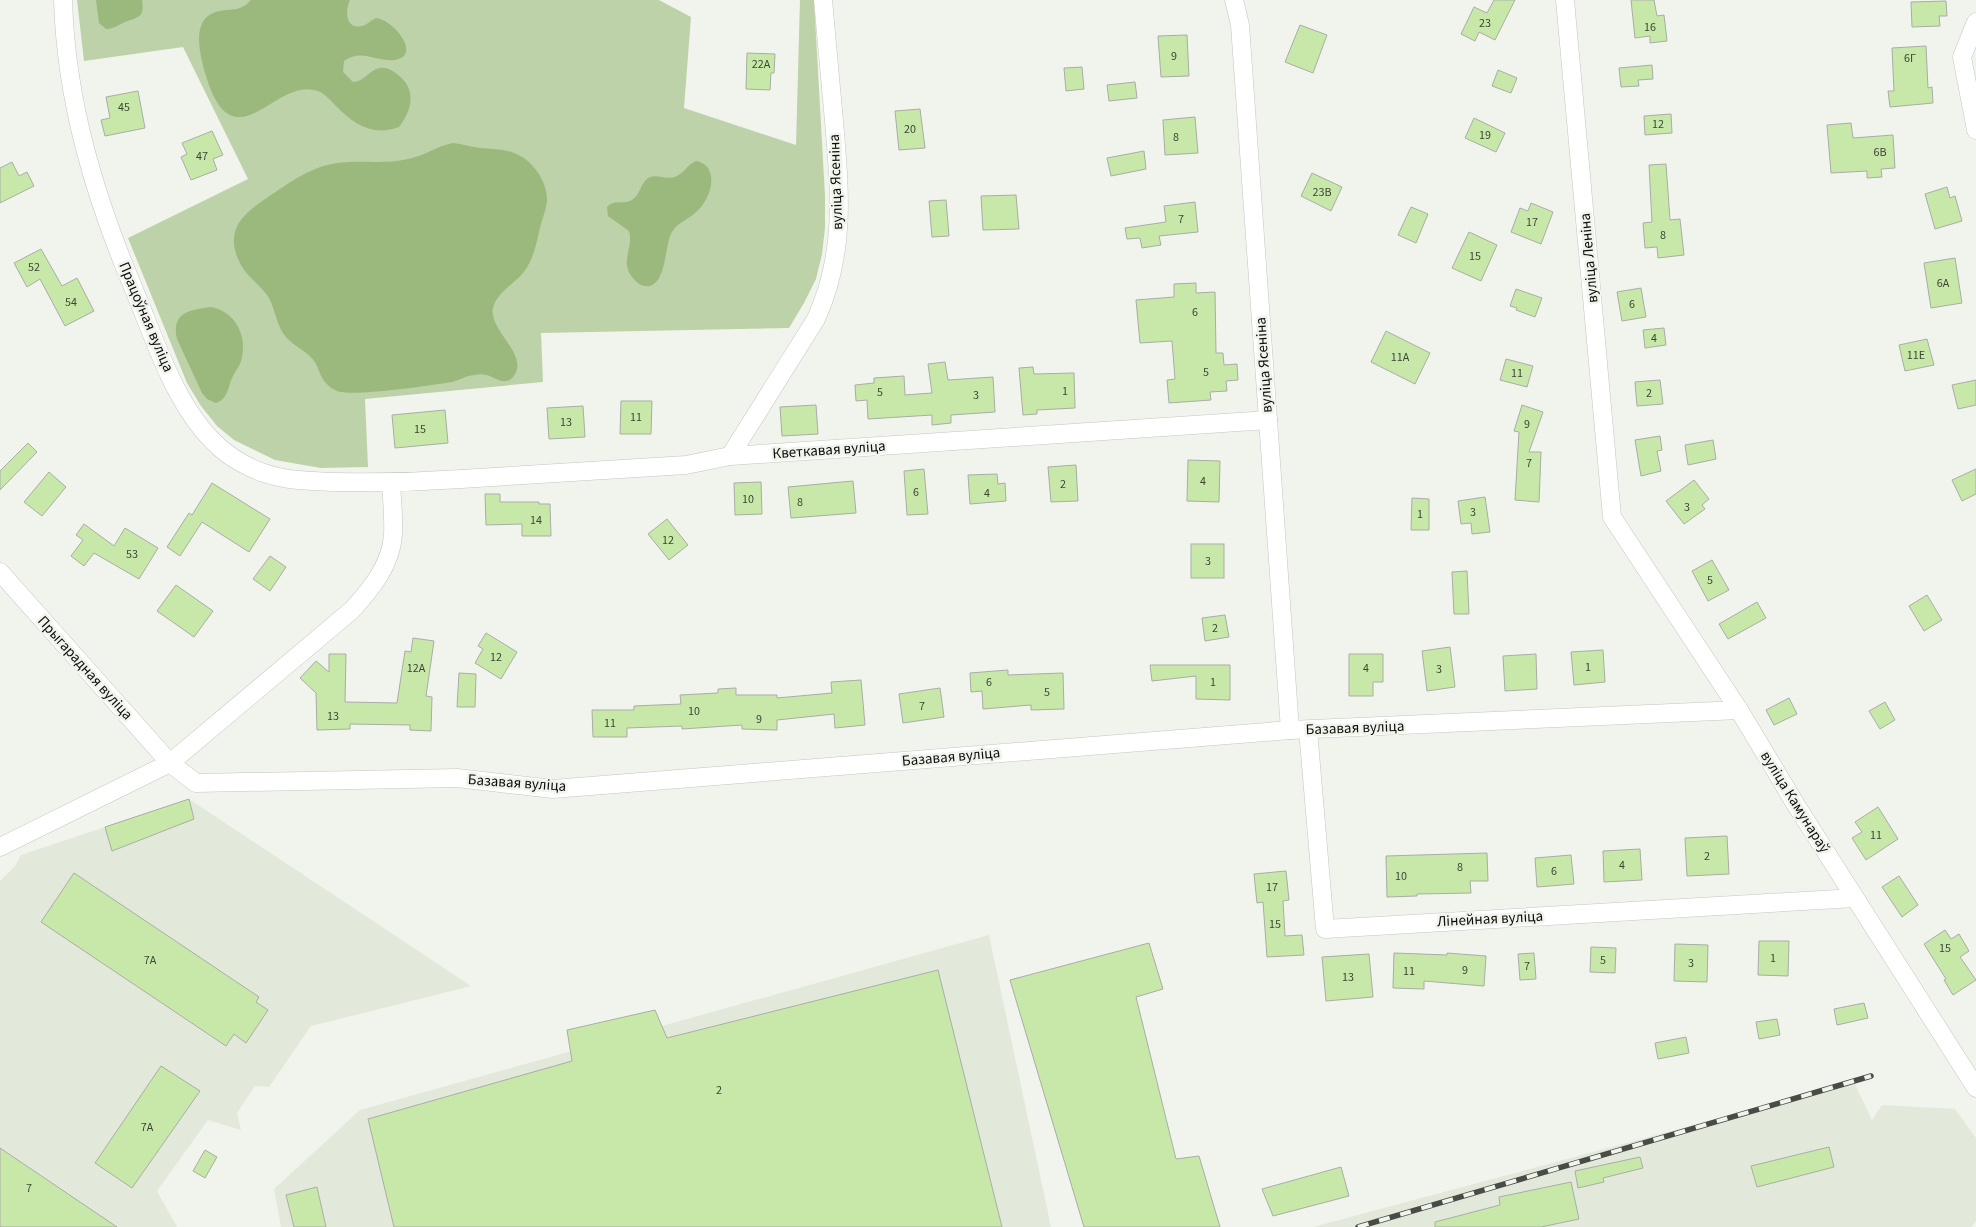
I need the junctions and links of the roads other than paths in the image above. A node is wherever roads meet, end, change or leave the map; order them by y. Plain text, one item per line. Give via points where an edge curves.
1 (63, 0) edge
2 (823, 0) edge
3 (1234, 0) edge
4 (1565, 0) edge
5 (1976, 22) edge
6 (1976, 130) edge
7 (1268, 420) junction
8 (730, 456) junction
9 (391, 484) junction
10 (1612, 517) joint
11 (0, 572) edge
12 (1739, 710) junction
13 (1290, 730) junction
14 (1308, 730) junction
15 (170, 763) junction
16 (0, 846) edge
17 (1855, 898) junction
18 (1976, 1088) edge

1 - 9 street, Працоўная вуліца via 69,78 92,179 126,272 166,365 203,432 220,448 264,473 310,481
2 - 8 street, вуліца Ясеніна via 839,186 834,266 827,295 816,319
3 - 7 street, вуліца Ясеніна via 1240,25
4 - 10 street, вуліца Леніна
5 - 6 street via 1962,57
7 - 8 street, Кветкавая вуліца
7 - 13 street, вуліца Ясеніна
8 - 9 street, Кветкавая вуліца via 686,464
9 - 15 street via 393,536 380,575 367,594
10 - 12 street, вуліца Камунараў
11 - 15 street, Прыгарадная вуліца
12 - 14 street, Базавая вуліца
12 - 17 street, вуліца Камунараў
13 - 14 street, Базавая вуліца
13 - 15 street, Базавая вуліца via 553,789 457,778 196,783
14 - 17 street, Лінейная вуліца via 1325,929
15 - 16 street
17 - 18 street, вуліца Камунараў

